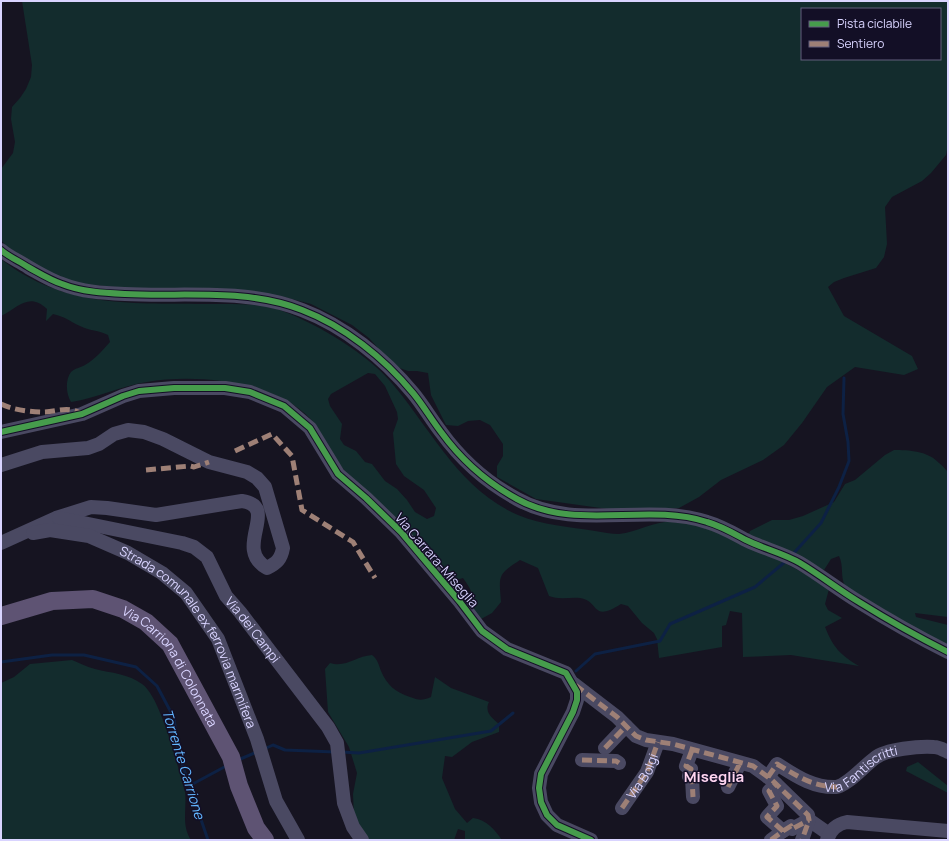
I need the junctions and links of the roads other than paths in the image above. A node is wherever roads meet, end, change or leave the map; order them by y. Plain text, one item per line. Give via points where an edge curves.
1 (1, 250) edge
2 (1, 432) edge
3 (1, 465) edge
4 (56, 518) junction
5 (16, 535) junction
6 (1, 536) edge
7 (1, 543) edge
8 (1, 616) edge
9 (948, 652) edge
10 (575, 688) junction
11 (626, 726) junction
12 (658, 742) junction
13 (605, 748) dead end
14 (692, 750) junction
15 (948, 752) edge
16 (582, 760) dead end
17 (619, 763) dead end
18 (742, 763) junction
19 (772, 780) junction
20 (728, 787) dead end
21 (693, 797) dead end
22 (622, 808) dead end
23 (809, 816) junction
24 (783, 831) junction
25 (948, 831) edge
26 (832, 832) edge
27 (265, 840) edge
28 (298, 840) edge
29 (362, 840) edge
30 (591, 840) edge
31 (771, 840) edge
32 (802, 840) edge

1 - 9 street via 62,284 85,290 140,295 236,297 273,301 301,309 341,330 396,374 469,465 489,483 520,501 562,515 670,514 705,521 785,555 860,603
2 - 10 street, Via Carrara-Miseglia via 82,414 139,391 225,388 250,392 271,400 284,406 310,428 338,474 401,532 482,631 507,649 566,673
3 - 4 street via 42,452 88,448 114,434 128,430 144,432 209,462 246,472 257,478 265,487 269,499 282,541 282,556 276,564 267,568 255,557 252,548 258,516 254,507 246,501 156,515 91,507
4 - 5 street
4 - 29 street, Via dei Campi via 182,543 203,553 214,569 226,596 328,727 337,743 344,804 353,827
5 - 6 street, Strada comunale ex ferrovia marmifera
5 - 7 street
5 - 28 street, Strada comunale ex ferrovia marmifera via 50,530 89,536 128,553 162,573 186,593 218,639 257,740 276,801
8 - 27 main road, Via Carriona di Colonnata via 52,601 93,599 123,609 146,622 170,644 231,757 239,786 256,828
10 - 11 street
10 - 30 street via 573,712 541,774 539,788 541,802 548,815 558,825
11 - 12 street via 636,736
11 - 13 street
12 - 14 street
12 - 22 street, Via Bolgi via 644,779
14 - 18 street
14 - 21 street via 686,766 691,769 688,776 692,778
15 - 19 street, Via Fantiscritti via 932,747 883,753 837,787 807,782 777,764
16 - 17 street, Via Bolgi
18 - 19 street via 753,766
18 - 20 street
19 - 23 street
19 - 24 street via 769,791 777,806 767,817
23 - 24 street via 792,829 791,826
23 - 26 street
23 - 32 street
24 - 31 street
25 - 26 street via 857,822

